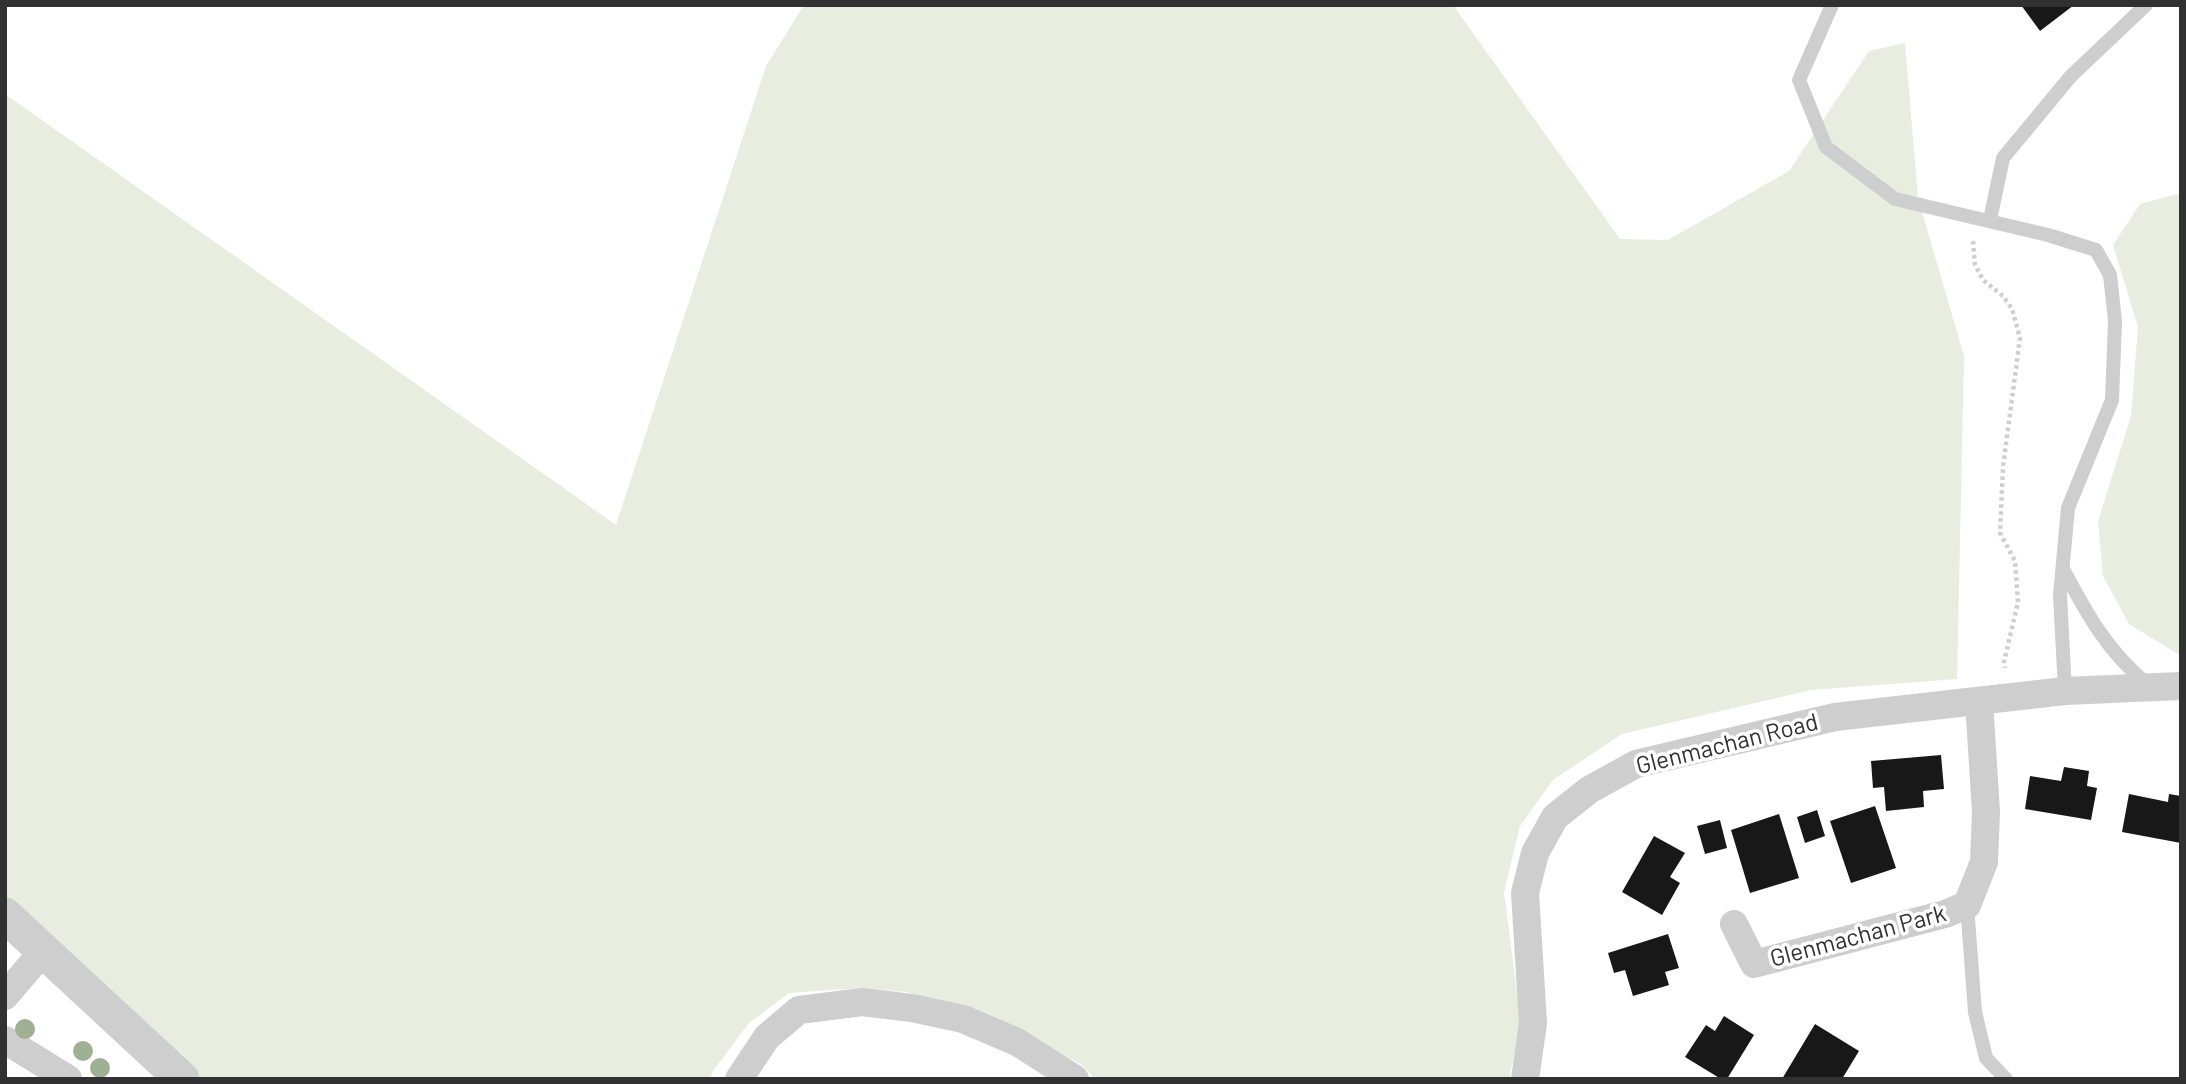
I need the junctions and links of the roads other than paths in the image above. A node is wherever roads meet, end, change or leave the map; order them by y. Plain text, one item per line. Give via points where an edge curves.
1 (1832, 5) edge
2 (2146, 5) edge
3 (1990, 220) junction
4 (2062, 568) junction
5 (2181, 686) edge
6 (2151, 687) junction
7 (2066, 691) junction
8 (1979, 701) junction
9 (1967, 905) junction
10 (5, 915) edge
11 (1734, 924) dead end
12 (45, 949) junction
13 (5, 996) edge
14 (5, 1040) edge
15 (68, 1079) edge
16 (182, 1079) edge
17 (739, 1079) edge
18 (1075, 1079) edge
19 (1525, 1079) edge
20 (2006, 1079) edge

1 - 3 lane via 1800,80 1826,148 1895,199
2 - 3 lane via 2071,76 2003,158
3 - 4 lane via 2096,250 2110,275 2115,321 2112,400 2068,508
4 - 6 lane via 2094,626 2129,669
4 - 7 lane
5 - 6 street, Glenmachan Road
6 - 7 street, Glenmachan Road
7 - 8 street, Glenmachan Road
8 - 9 street, Glenmachan Park via 1986,812 1984,862
8 - 19 street, Glenmachan Road via 1835,717 1636,764 1589,790 1555,817 1535,853 1525,893 1534,1023
9 - 11 street, Glenmachan Park via 1945,915 1754,964
9 - 20 lane via 1975,1012 1986,1058
10 - 12 street
12 - 13 street
12 - 16 street
14 - 15 street
17 - 18 street via 767,1037 799,1010 862,1002 963,1019 1017,1042

